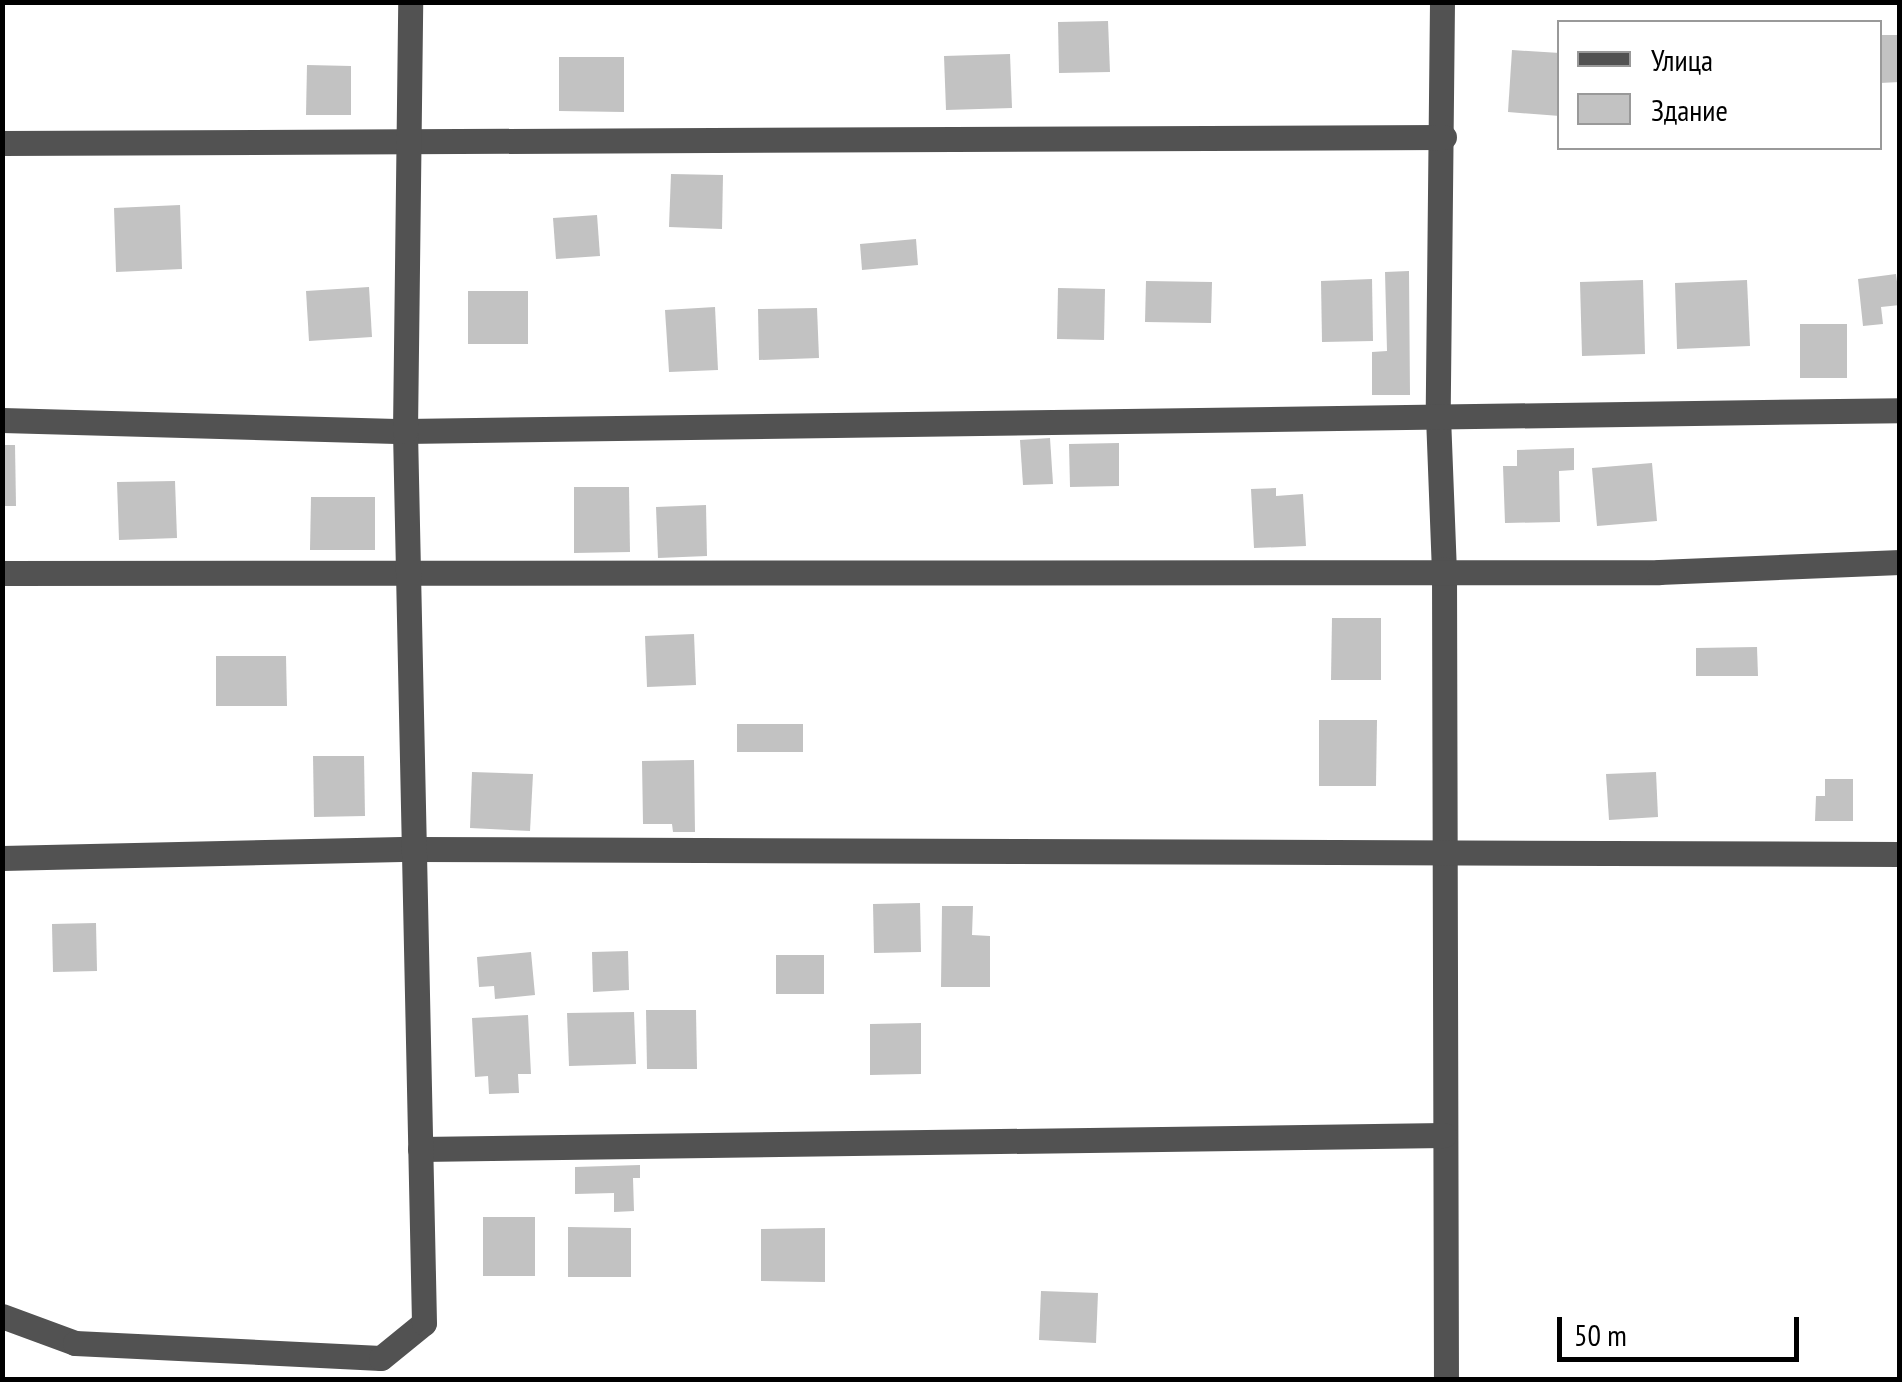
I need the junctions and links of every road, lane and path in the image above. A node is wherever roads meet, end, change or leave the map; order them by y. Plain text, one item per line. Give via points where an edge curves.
1 (410, 2) edge
2 (1442, 2) edge
3 (1444, 137) junction
4 (412, 141) junction
5 (2, 143) edge
6 (1900, 410) edge
7 (1438, 416) junction
8 (2, 420) edge
9 (404, 431) junction
10 (1900, 562) edge
11 (1444, 568) junction
12 (2, 573) edge
13 (408, 573) junction
14 (412, 850) junction
15 (1900, 854) edge
16 (1443, 855) junction
17 (2, 858) edge
18 (1444, 1135) junction
19 (420, 1149) junction
20 (2, 1316) edge
21 (1446, 1380) edge

1 - 4 street
2 - 3 street
3 - 4 street
3 - 7 street
4 - 5 street
4 - 9 street
6 - 7 street
7 - 9 street
7 - 11 street
8 - 9 street
9 - 13 street
10 - 11 street via 1658,572
11 - 13 street
11 - 16 street
12 - 13 street
13 - 14 street
14 - 16 street
14 - 17 street
14 - 19 street
15 - 16 street
16 - 18 street
18 - 19 street
18 - 21 street
19 - 20 street via 424,1323 381,1358 75,1343

